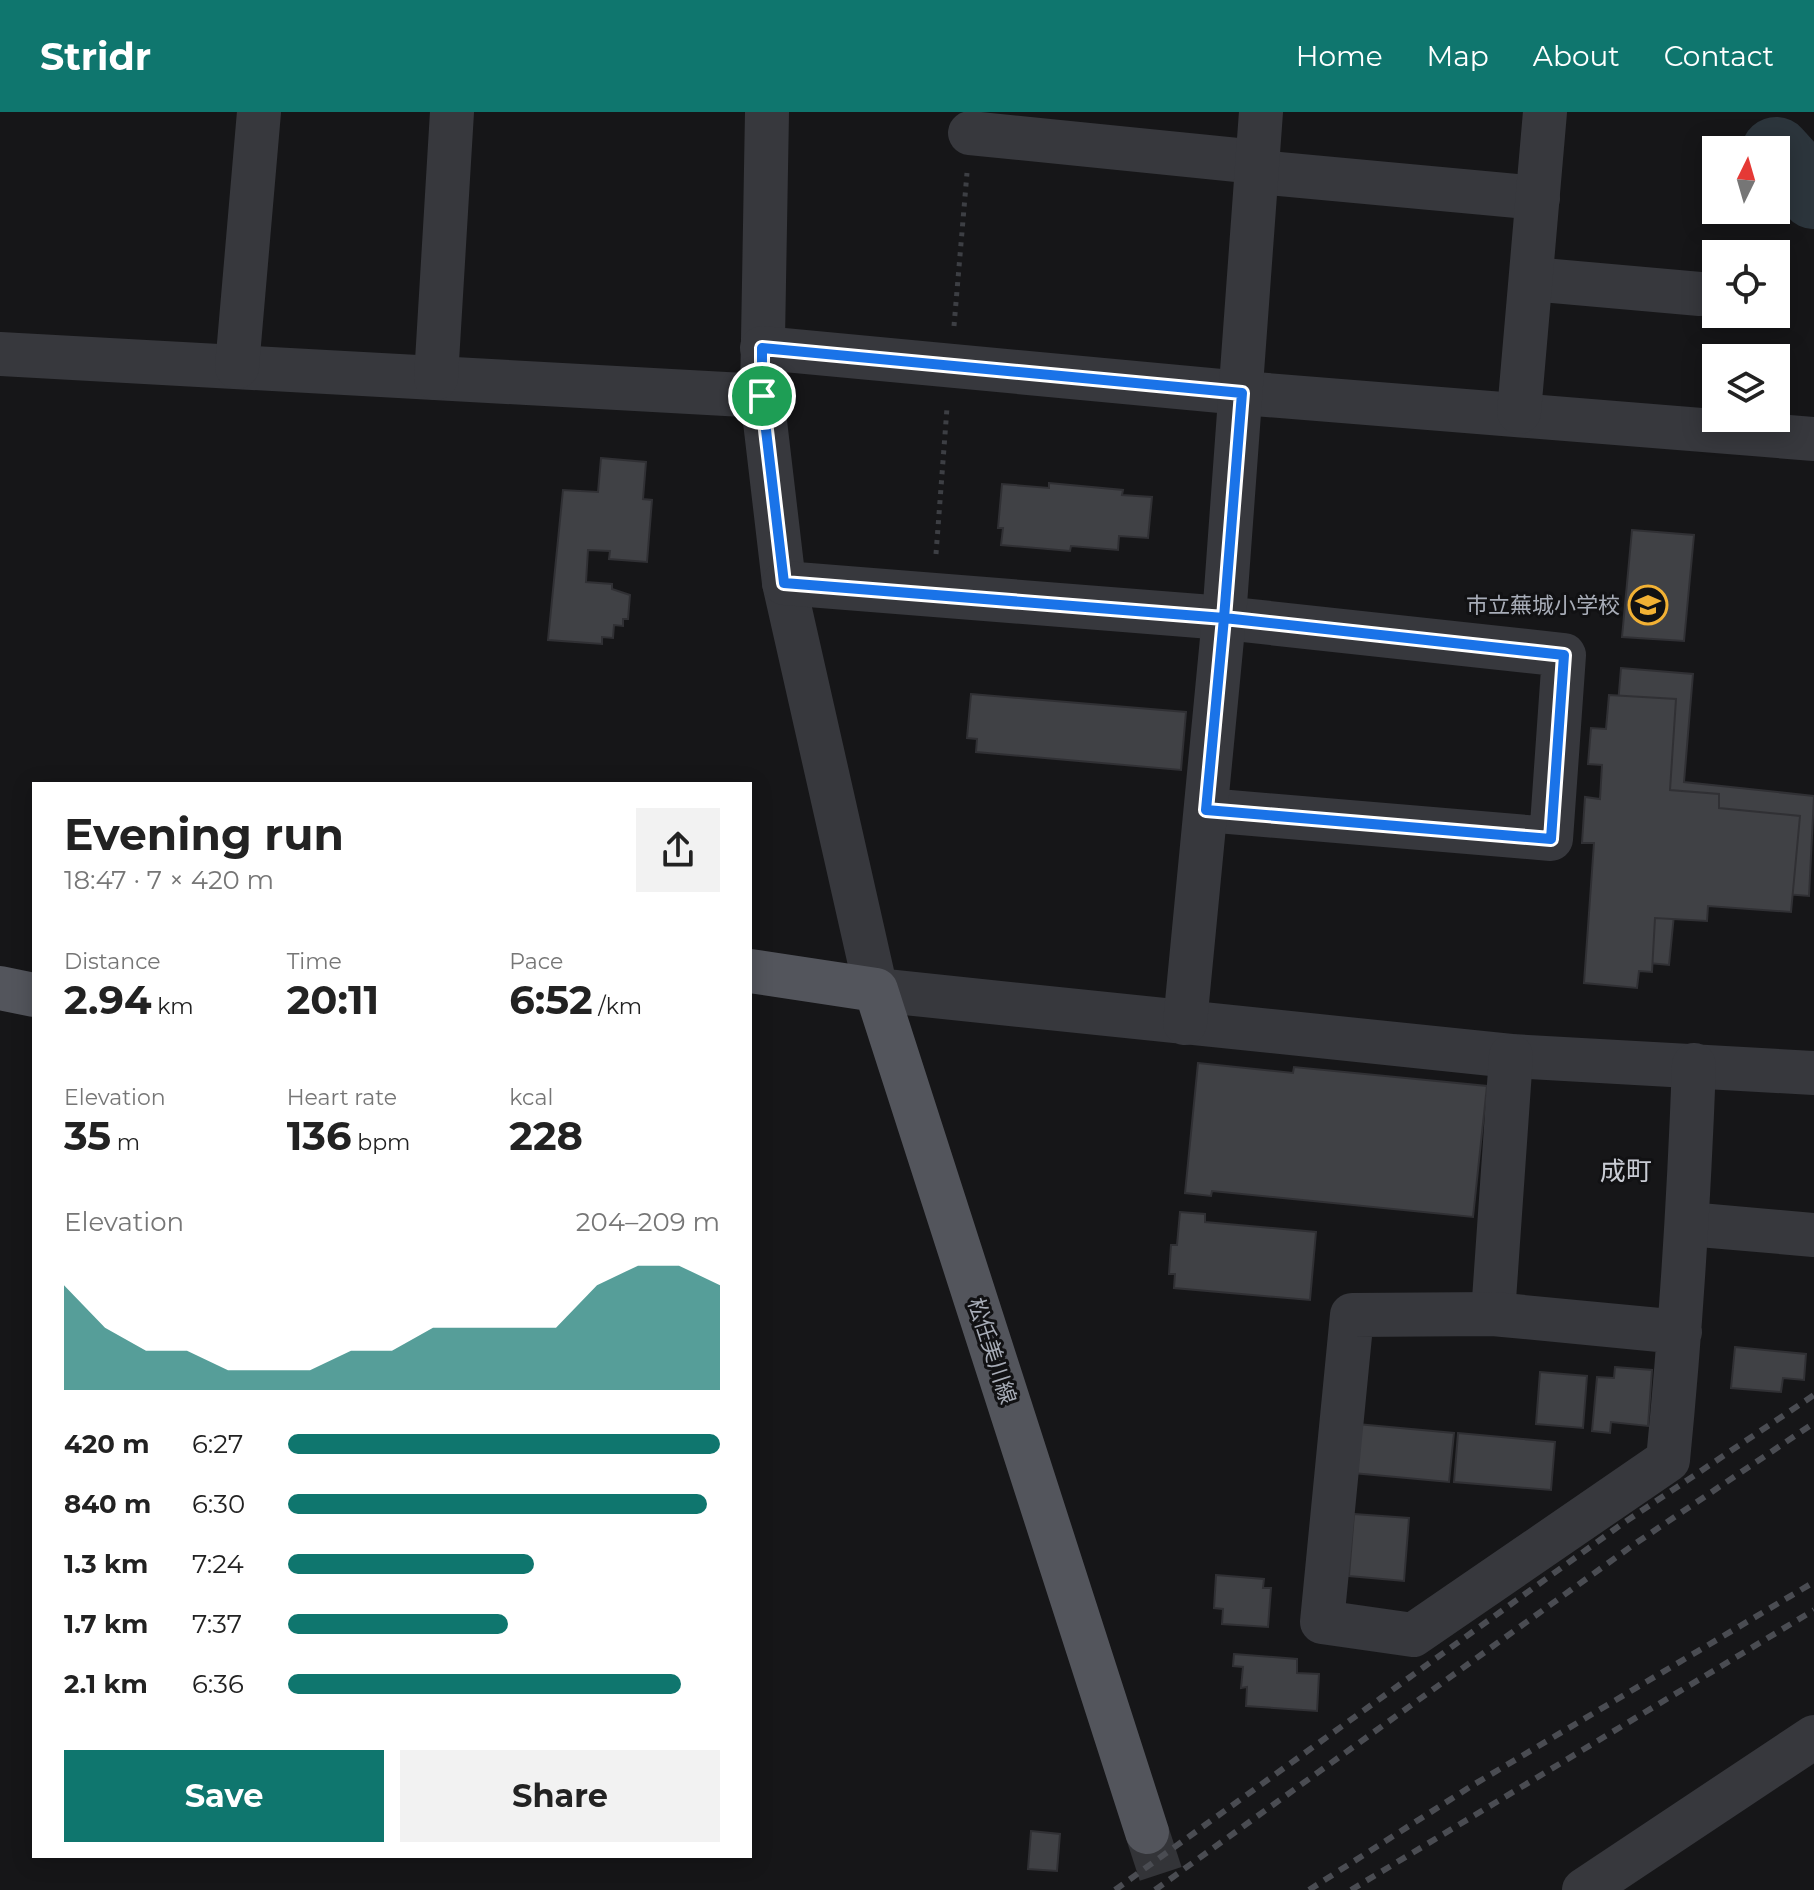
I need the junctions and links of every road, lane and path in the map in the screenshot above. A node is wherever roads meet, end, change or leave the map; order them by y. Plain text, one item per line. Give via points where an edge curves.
1 (259, 112) edge
2 (452, 112) edge
3 (767, 112) edge
4 (1261, 112) edge
5 (1545, 112) edge
6 (970, 133) joint
7 (1257, 167) junction
8 (1538, 198) junction
9 (1531, 279) junction
10 (1700, 294) dead end
11 (762, 348) junction
12 (0, 354) edge
13 (950, 366) junction
14 (237, 367) junction
15 (436, 378) junction
16 (1242, 393) junction
17 (762, 396) junction
18 (1519, 412) junction
19 (1814, 439) edge
20 (784, 583) junction
21 (933, 593) junction
22 (1224, 618) junction
23 (1206, 810) junction
24 (752, 971) edge
25 (0, 988) edge
26 (876, 990) junction
27 (32, 995) edge
28 (1185, 1023) junction
29 (1511, 1056) junction
30 (1694, 1065) junction
31 (1814, 1073) edge
32 (1688, 1224) junction
33 (1814, 1235) edge
34 (1493, 1314) junction
35 (1680, 1332) junction
36 (1814, 1737) edge
37 (1147, 1832) tunnel mouth
38 (1584, 1890) edge

1 - 14 street
2 - 15 street
3 - 11 street
4 - 7 street
5 - 8 street
6 - 7 street
6 - 13 path
7 - 8 street
7 - 16 street
8 - 9 street
9 - 10 street
9 - 18 street
11 - 13 street
11 - 17 street
12 - 14 street
13 - 16 street
13 - 21 path
14 - 15 street
15 - 17 street
16 - 18 street
16 - 22 street
17 - 20 street
18 - 19 street
20 - 21 street
20 - 26 street
21 - 22 street
22 - 23 street
22 - 23 street via 1564,655 1551,839
23 - 28 street
24 - 26 main road
25 - 27 main road
26 - 28 street
26 - 37 main road, 松任美川線
28 - 29 street
29 - 30 street
29 - 34 street
30 - 31 street
30 - 32 street
32 - 33 street
32 - 35 street
34 - 35 street
34 - 35 street via 1352,1315 1322,1622 1413,1635 1668,1460
36 - 38 street

